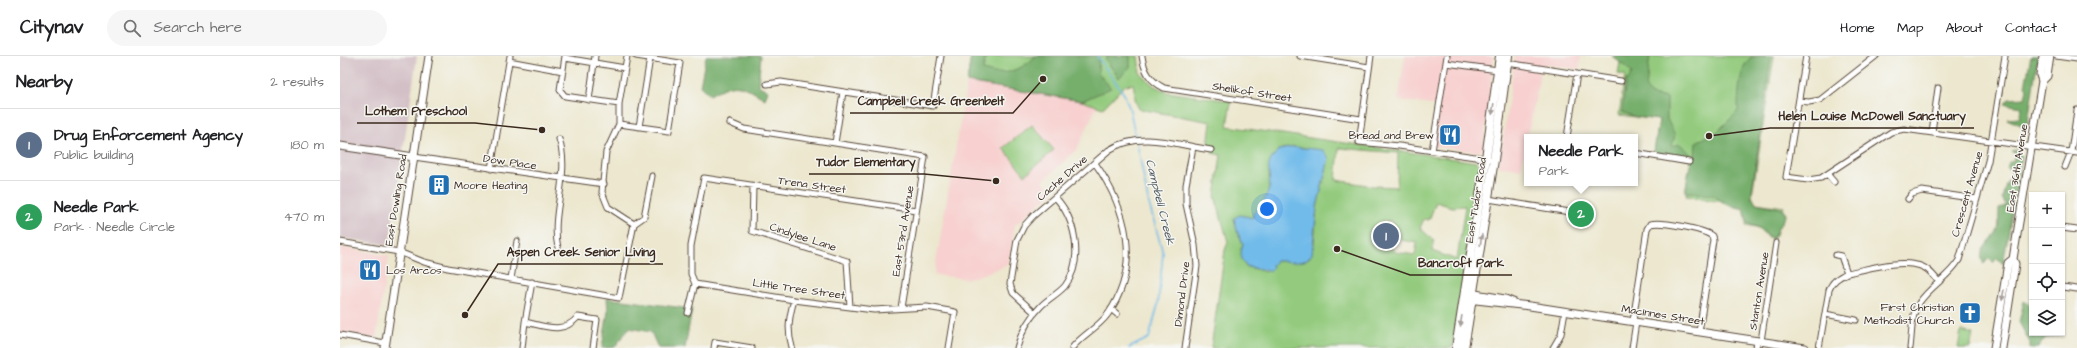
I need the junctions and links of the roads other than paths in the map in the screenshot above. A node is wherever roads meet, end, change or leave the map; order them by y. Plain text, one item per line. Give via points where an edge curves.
1 (429, 56) edge
2 (595, 56) edge
3 (627, 56) edge
4 (636, 56) edge
5 (941, 56) edge
6 (1142, 56) edge
7 (1300, 56) edge
8 (1371, 56) edge
9 (1447, 56) edge
10 (1500, 56) edge
11 (1806, 56) edge
12 (1876, 56) edge
13 (2005, 56) edge
14 (2043, 56) edge
15 (2050, 56) edge
16 (2056, 56) edge
17 (565, 57) edge
18 (510, 58) edge
19 (650, 58) junction
20 (2077, 59) edge
21 (1507, 60) edge
22 (594, 63) junction
23 (1446, 63) junction
24 (1369, 67) junction
25 (625, 68) junction
26 (1498, 70) junction
27 (563, 71) junction
28 (1577, 74) junction
29 (1621, 81) dead end
30 (2042, 81) junction
31 (767, 84) dead end
32 (1938, 88) dead end
33 (843, 92) junction
34 (589, 100) junction
35 (1799, 101) junction
36 (619, 104) junction
37 (2077, 110) edge
38 (1361, 119) junction
39 (730, 123) dead end
40 (619, 124) junction
41 (639, 127) junction
42 (1932, 132) junction
43 (1567, 134) edge
44 (558, 139) dead end
45 (1991, 142) junction
46 (835, 143) junction
47 (340, 146) edge
48 (2031, 146) junction
49 (1193, 147) junction
50 (1211, 150) dead end
51 (1432, 151) junction
52 (2071, 152) junction
53 (2077, 153) edge
54 (1638, 154) edge
55 (414, 157) junction
56 (1490, 159) junction
57 (1689, 162) dead end
58 (1094, 163) junction
59 (2065, 167) dead end
60 (491, 169) junction
61 (1828, 175) junction
62 (652, 176) dead end
63 (563, 179) junction
64 (1834, 182) dead end
65 (604, 184) junction
66 (753, 186) junction
67 (1055, 197) junction
68 (1488, 199) junction
69 (1908, 199) dead end
70 (1977, 199) junction
71 (916, 210) junction
72 (1570, 212) dead end
73 (634, 224) junction
74 (2065, 228) edge
75 (2077, 230) edge
76 (517, 241) dead end
77 (340, 242) edge
78 (1776, 243) dead end
79 (558, 248) dead end
80 (399, 252) junction
81 (1836, 255) dead end
82 (2013, 259) junction
83 (1847, 273) junction
84 (510, 279) junction
85 (532, 282) junction
86 (1939, 282) junction
87 (695, 284) junction
88 (2065, 287) edge
89 (2077, 289) edge
90 (1469, 296) junction
91 (794, 300) junction
92 (850, 307) junction
93 (901, 308) junction
94 (1111, 309) junction
95 (1565, 311) junction
96 (688, 313) dead end
97 (1035, 313) junction
98 (1117, 314) dead end
99 (1825, 314) junction
100 (1856, 320) dead end
101 (1635, 321) junction
102 (525, 322) junction
103 (1699, 332) junction
104 (340, 335) edge
105 (1758, 343) edge
106 (385, 346) edge
107 (522, 348) edge
108 (593, 348) edge
109 (714, 348) edge
110 (752, 348) edge
111 (792, 348) edge
112 (949, 348) edge
113 (1017, 348) edge
114 (1072, 348) edge
115 (1185, 348) edge
116 (1456, 348) edge
117 (1464, 348) edge
118 (1552, 348) edge
119 (1632, 348) edge
120 (1805, 348) edge
121 (1819, 348) edge
122 (1910, 348) edge
123 (1994, 348) edge
124 (2002, 348) edge

1 - 55 main road, East Dowling Road
2 - 22 street
3 - 25 street
4 - 19 street
5 - 33 street via 933,106
6 - 38 street, Shelikof Street via 1146,72 1158,85 1170,89
7 - 24 street
8 - 24 street
9 - 23 street
10 - 26 main road, East Tudor Road
11 - 35 street
12 - 35 street via 1820,100
13 - 45 street, Crescent Avenue
14 - 30 main road, East 36th Avenue via 2040,74
15 - 30 main road, East 36th Avenue via 2047,76
16 - 20 street
17 - 22 street
17 - 27 street
18 - 27 street
18 - 60 street
19 - 41 street
19 - 41 street via 680,63 669,131
21 - 28 street
21 - 56 main road, East Tudor Road
22 - 25 street
22 - 34 street
23 - 26 street
23 - 51 street
24 - 38 street
25 - 36 street
26 -> 56 main road, East Tudor Road
27 - 34 street via 560,90 565,96
28 - 29 street
28 - 43 street
30 - 48 main road, East 36th Avenue
31 - 33 street via 781,82
32 - 42 street
33 - 46 street
34 - 36 street
35 - 61 street via 1786,177 1814,179
36 - 40 street
37 - 52 street
38 - 51 street via 1359,142
39 - 46 street via 744,129
40 - 41 street
40 - 65 street via 606,152
42 - 45 street
42 - 61 street via 1904,129 1891,132
44 - 63 street via 563,150
45 - 48 street
45 - 70 street, Crescent Avenue
46 - 71 street, East 53rd Avenue via 925,158
47 - 55 main road
48 - 52 street
48 - 82 main road, East 36th Avenue
49 - 50 street, Cache Drive
49 - 58 street, Cache Drive via 1141,139 1130,140 1109,150
49 - 115 street, Dimond Drive via 1186,200 1197,266
51 - 56 street
52 - 53 street
52 - 59 street
54 - 57 street
55 - 60 street, Dow Place
55 - 80 main road, East Dowling Road
56 - 68 main road, East Tudor Road
56 - 90 main road, East Tudor Road
58 - 67 street, Cache Drive
58 - 94 street via 1114,193 1126,232 1124,280
60 - 63 street, Dow Place
61 - 64 street
62 - 73 street via 644,217
63 - 65 street, Dow Place
63 - 79 street via 555,236
65 - 73 street via 602,192 608,206
66 - 71 street, Trena Street
66 - 87 street, Trena Street via 704,178 691,246
66 - 92 street, Cindylee Lane via 752,231 847,261
67 - 97 street via 1063,206 1072,228 1075,245 1074,268 1066,284
67 - 97 street, Cache Drive via 1024,226 1016,247 1011,289 1017,298
68 - 72 street
90 -> 68 main road, East Tudor Road
69 - 70 street via 1912,194 1922,191
70 - 86 street, Crescent Avenue via 1959,260
71 - 93 street, East 53rd Avenue
73 - 85 street via 618,298
74 - 75 street
76 - 84 street
77 - 80 street
78 - 105 street, Stanton Avenue
80 - 84 street via 448,268
80 - 106 main road, East Dowling Road
81 - 83 street via 1841,256
82 -> 123 main road, East 36th Avenue via 2008,263
82 - 124 main road, East 36th Avenue via 2015,264
83 - 86 street via 1888,265 1916,265 1930,271
83 - 99 street via 1830,284
84 - 85 street
85 - 102 street
86 - 122 street, Crescent Avenue via 1916,308
87 - 91 street, Little Tree Street
87 - 96 street
88 - 89 street
90 - 95 main road, MacInnes Street
90 -> 116 main road, East Tudor Road
90 - 117 main road, East Tudor Road
91 - 92 street, Little Tree Street
91 - 111 street via 788,333
92 - 93 street, Little Tree Street via 874,310
93 - 112 street, Little Tree Street via 927,307 955,312
94 - 98 street
94 - 114 street via 1099,325
95 - 101 main road, MacInnes Street
95 - 118 street via 1561,334
97 - 113 street via 1024,328
99 - 100 street
99 - 121 street
101 - 103 main road, MacInnes Street
101 - 103 street via 1646,236 1650,224 1660,223 1703,231 1712,236 1713,244
101 - 119 street
102 - 107 street
102 - 108 street via 559,328 570,326 578,317 597,320
103 - 105 main road, MacInnes Street
104 - 106 street
105 - 120 main road, MacInnes Street
109 - 110 street via 715,342

